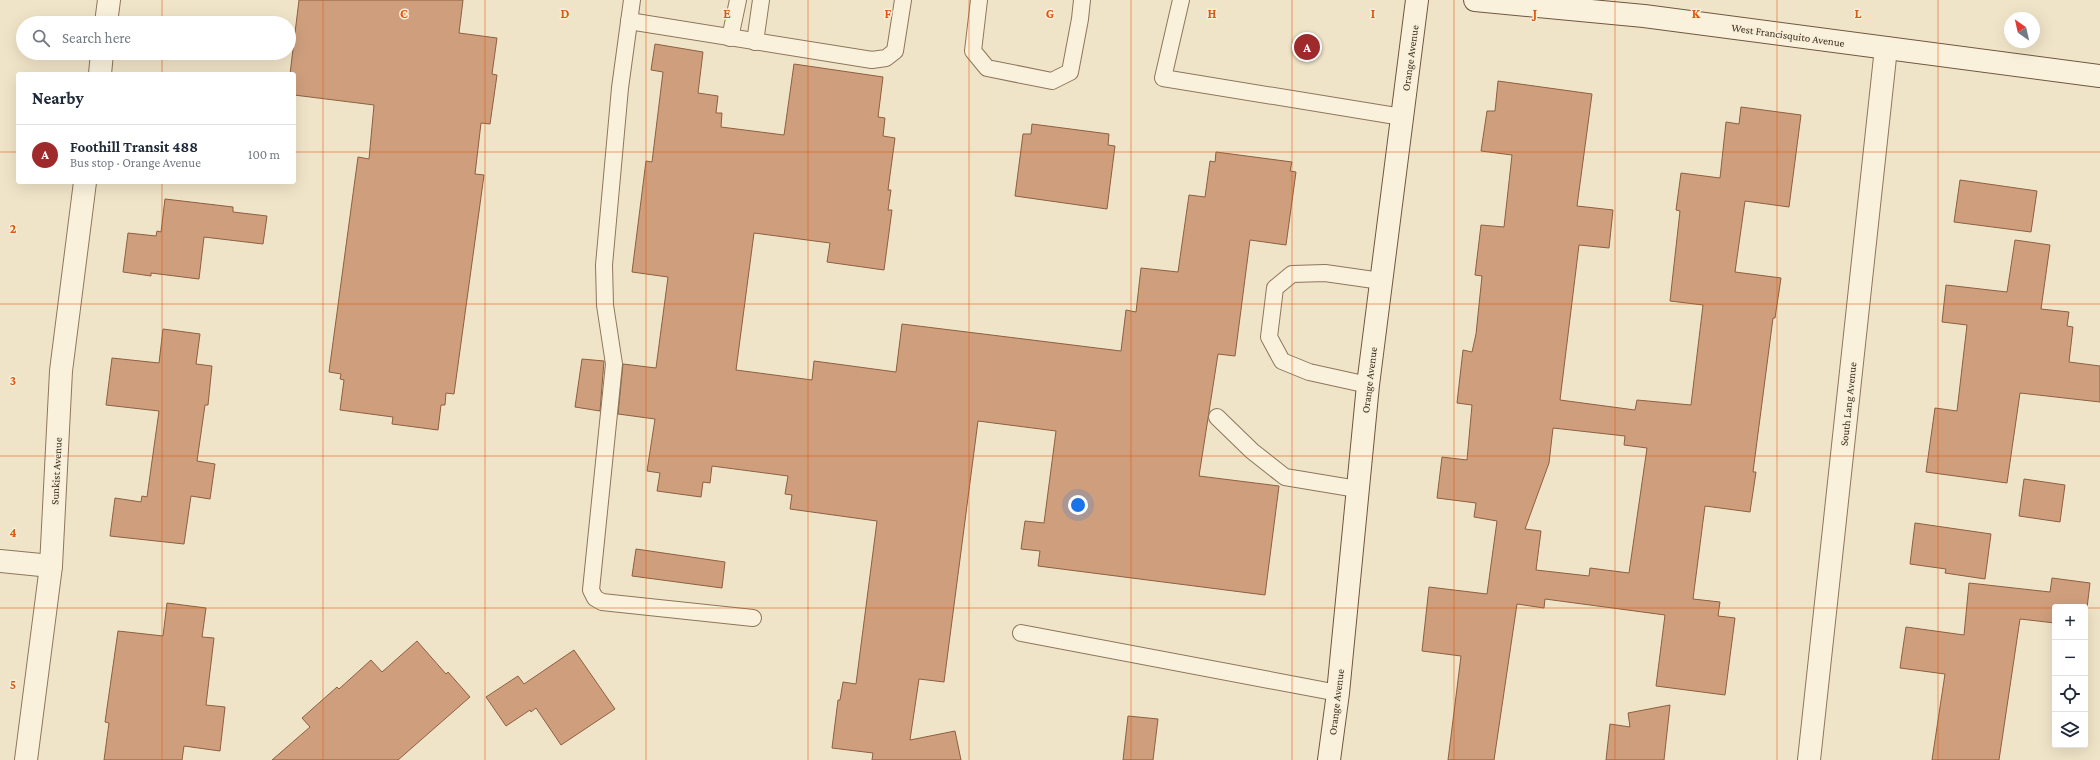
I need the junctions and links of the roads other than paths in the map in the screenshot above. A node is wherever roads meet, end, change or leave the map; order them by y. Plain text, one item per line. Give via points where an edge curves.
1 (109, 0) edge
2 (632, 0) edge
3 (738, 0) edge
4 (761, 0) edge
5 (903, 0) edge
6 (979, 0) edge
7 (1082, 0) edge
8 (1180, 0) edge
9 (1418, 0) edge
10 (1475, 0) edge
11 (107, 16) edge
12 (629, 21) junction
13 (730, 38) junction
14 (755, 42) junction
15 (1886, 48) junction
16 (101, 60) edge
17 (100, 72) edge
18 (2100, 76) edge
19 (1402, 117) junction
20 (85, 184) edge
21 (1381, 281) junction
22 (1368, 385) junction
23 (1217, 417) dead end
24 (1356, 490) junction
25 (0, 561) edge
26 (51, 566) junction
27 (753, 618) dead end
28 (1021, 633) dead end
29 (1338, 692) junction
30 (26, 760) edge
31 (1329, 760) edge
32 (1809, 760) edge

1 - 11 street
2 - 12 lane
3 - 13 lane
4 - 14 lane
5 - 14 lane via 896,51 886,58 872,60
6 - 7 lane via 973,51 987,68 1052,81 1070,72
8 - 19 lane via 1164,78
9 - 19 street, Orange Avenue
10 - 15 street, West Francisquito Avenue via 1644,16
12 - 13 lane
12 - 27 lane via 620,88 604,265 605,305 614,364 591,590 595,598 602,602
13 - 14 lane
15 - 18 street, West Francisquito Avenue
15 - 32 street, South Lang Avenue
16 - 17 street
19 - 21 street, Orange Avenue
20 - 26 street, Sunkist Avenue via 61,371
21 - 22 street, Orange Avenue
21 - 22 lane via 1325,273 1292,274 1274,288 1269,337 1282,361 1309,372
22 - 24 street, Orange Avenue
23 - 24 lane via 1252,451 1285,477
24 - 29 street, Orange Avenue
25 - 26 street
26 - 30 street, Sunkist Avenue
28 - 29 lane
29 - 31 street, Orange Avenue

